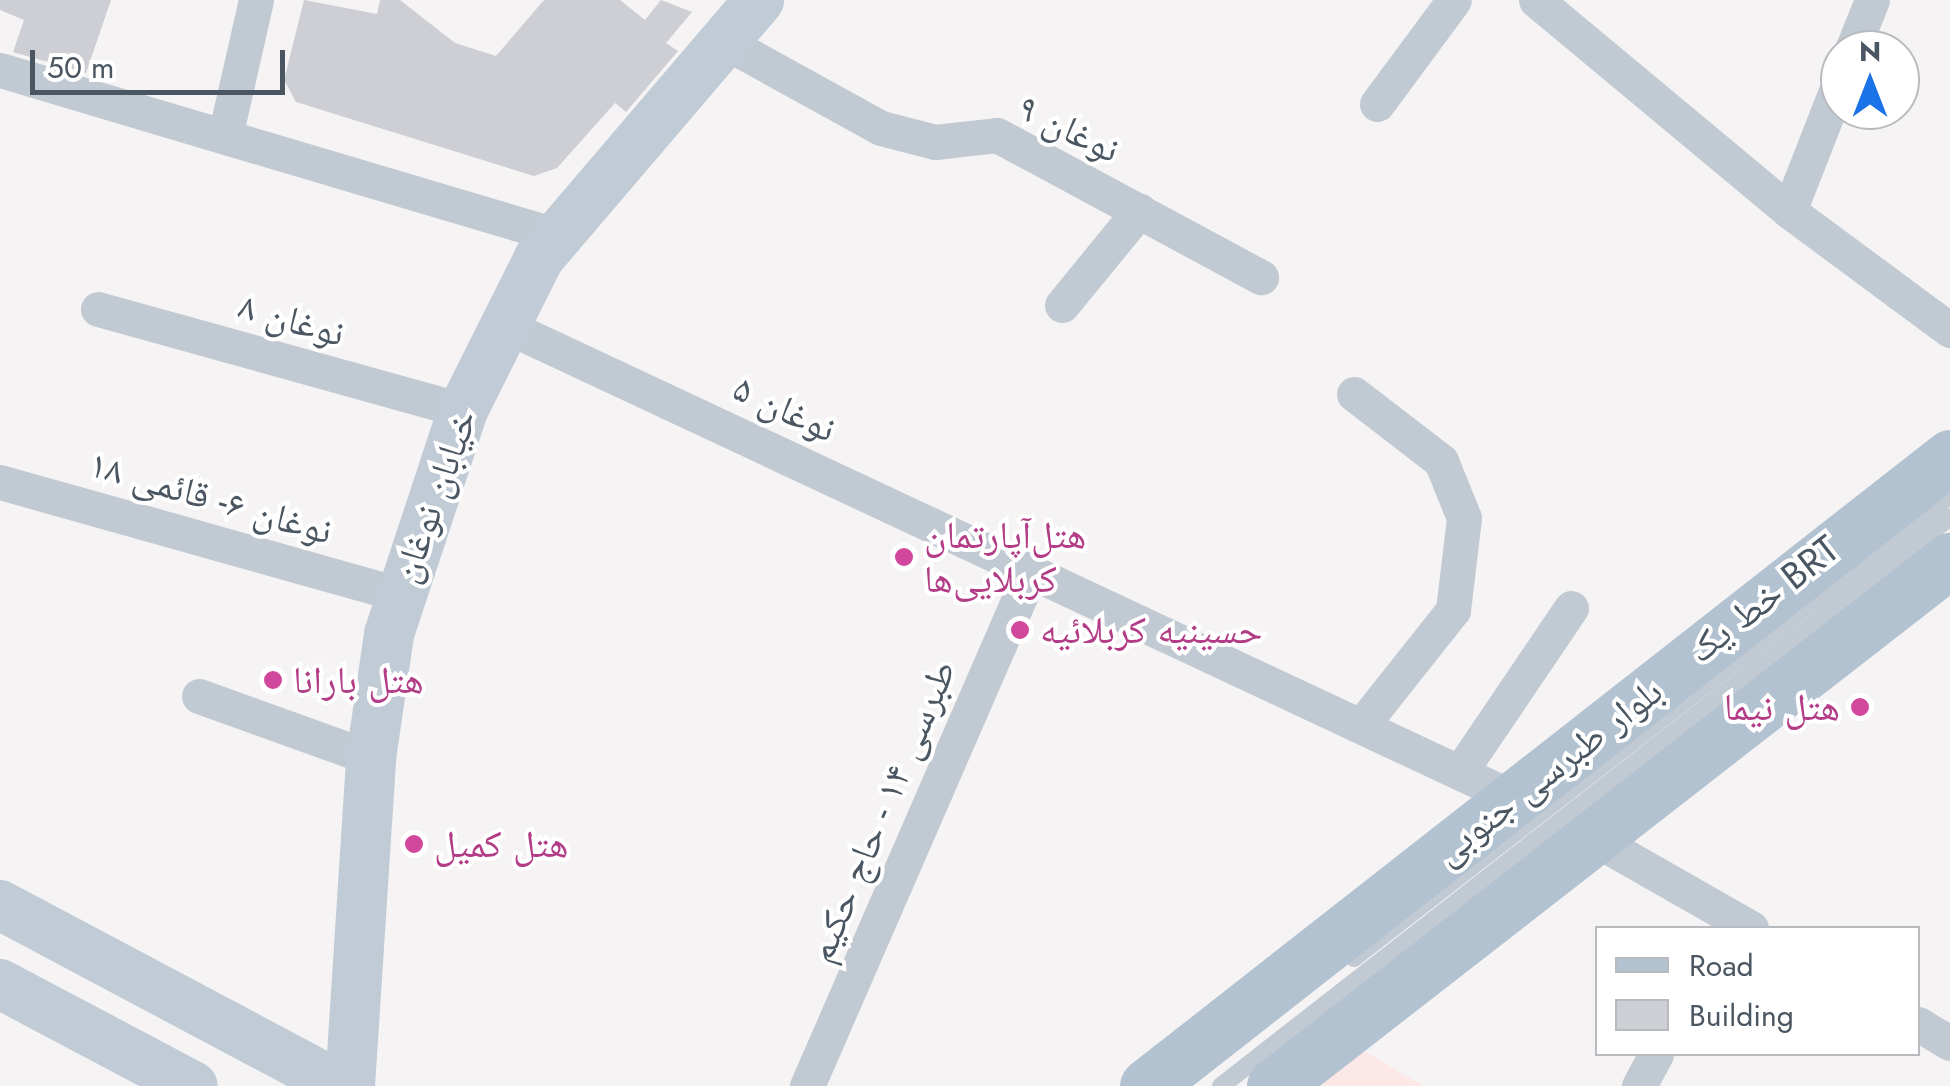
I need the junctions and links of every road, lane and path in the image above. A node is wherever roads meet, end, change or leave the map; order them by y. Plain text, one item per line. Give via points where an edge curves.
1 (256, 0) edge
2 (758, 0) edge
3 (1454, 0) edge
4 (1536, 0) edge
5 (1872, 0) edge
6 (1860, 30) edge
7 (724, 42) junction
8 (0, 70) edge
9 (1377, 104) dead end
10 (1821, 130) edge
11 (226, 132) junction
12 (1138, 211) junction
13 (1790, 211) junction
14 (559, 236) junction
15 (1261, 277) dead end
16 (1062, 305) dead end
17 (98, 309) dead end
18 (502, 324) junction
19 (1950, 330) edge
20 (1354, 394) dead end
21 (462, 410) junction
22 (1950, 458) edge
23 (0, 482) edge
24 (1950, 495) edge
25 (1950, 517) edge
26 (1950, 560) edge
27 (1032, 569) junction
28 (398, 594) junction
29 (1571, 608) dead end
30 (199, 696) dead end
31 (1362, 726) junction
32 (371, 758) junction
33 (1460, 772) junction
34 (1514, 798) junction
35 (1593, 838) junction
36 (0, 905) edge
37 (1734, 924) edge
38 (0, 984) edge
39 (1920, 1025) edge
40 (1950, 1043) edge
41 (1655, 1056) edge
42 (1213, 1080) edge
43 (193, 1086) edge
44 (340, 1086) edge
45 (350, 1086) edge
46 (806, 1086) edge
47 (1147, 1086) edge
48 (1274, 1086) edge
49 (1639, 1086) edge

1 - 11 street
2 - 7 street, خیابان نوغان
3 - 9 street
4 - 13 street
5 - 6 street
7 - 12 street, نوغان ۹ via 881,128 936,142 997,134
7 - 14 street, خیابان نوغان
8 - 11 street
10 - 13 street
11 - 14 street
12 - 15 street, نوغان ۹
12 - 16 street
13 - 19 street
14 - 18 street, خیابان نوغان
17 - 21 street, نوغان ۸
18 - 21 street, خیابان نوغان
18 - 27 street, نوغان ۵
20 - 31 street via 1441,461 1464,518 1453,610
21 - 28 street, خیابان نوغان
22 - 34 main road, بلوار طبرسی جنوبی
23 - 28 street, نوغان ۶- قائمی ۱۸
24 - 42 lane, خط یک BRT
25 - 42 lane, خط یک BRT
26 - 35 main road
27 - 31 street, نوغان ۵
27 - 46 street, طبرسی ۱۴ - حاج حکیم
28 - 32 street, خیابان نوغان
29 - 33 street
30 - 32 street
31 - 33 street, نوغان ۵
32 - 45 street, خیابان نوغان
33 - 34 street, نوغان ۵
34 - 47 main road, بلوار طبرسی جنوبی
35 - 37 street
35 - 48 main road
36 - 44 street
38 - 43 street
39 - 40 street
41 - 49 street

